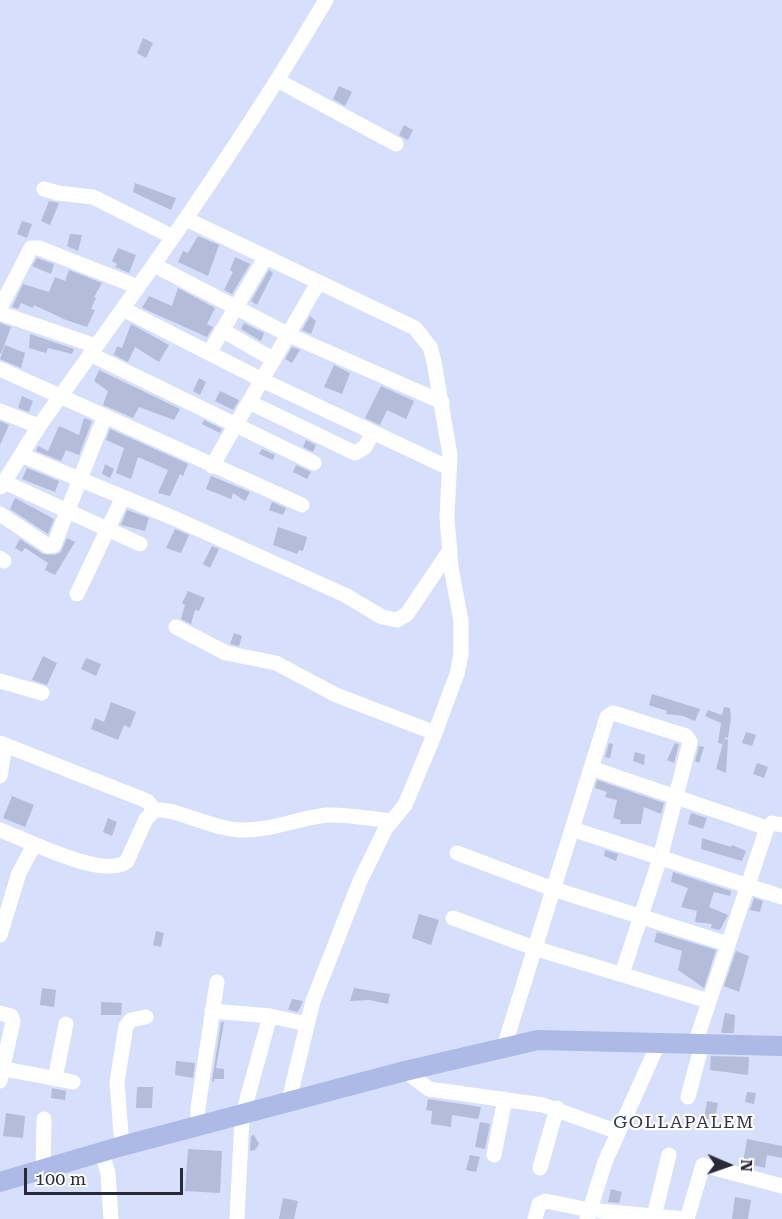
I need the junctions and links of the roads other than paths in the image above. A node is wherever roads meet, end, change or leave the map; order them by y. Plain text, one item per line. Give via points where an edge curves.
1 (326, 0) edge
2 (277, 80) junction
3 (396, 144) dead end
4 (44, 189) dead end
5 (186, 219) junction
6 (173, 237) junction
7 (265, 258) junction
8 (154, 266) junction
9 (318, 284) junction
10 (138, 287) junction
11 (237, 307) junction
12 (123, 309) junction
13 (0, 311) edge
14 (222, 330) junction
15 (289, 335) junction
16 (93, 350) junction
17 (208, 353) junction
18 (274, 360) junction
19 (0, 369) edge
20 (262, 380) junction
21 (60, 396) junction
22 (249, 402) junction
23 (442, 402) junction
24 (0, 411) edge
25 (105, 416) junction
26 (235, 425) junction
27 (38, 426) junction
28 (374, 432) junction
29 (21, 455) junction
30 (314, 463) dead end
31 (212, 466) junction
32 (449, 468) junction
33 (80, 479) junction
34 (2, 485) edge
35 (123, 497) junction
36 (302, 505) dead end
37 (68, 512) junction
38 (0, 514) edge
39 (108, 531) junction
40 (140, 544) dead end
41 (450, 550) junction
42 (76, 594) dead end
43 (176, 627) dead end
44 (0, 681) edge
45 (42, 693) dead end
46 (435, 733) junction
47 (2, 744) edge
48 (591, 768) junction
49 (0, 776) edge
50 (676, 798) junction
51 (155, 810) junction
52 (392, 821) junction
53 (775, 827) edge
54 (572, 829) junction
55 (0, 830) edge
56 (34, 845) junction
57 (457, 853) dead end
58 (660, 858) junction
59 (747, 887) junction
60 (553, 889) junction
61 (782, 897) edge
62 (4, 906) edge
63 (641, 916) junction
64 (453, 918) dead end
65 (0, 935) edge
66 (728, 944) junction
67 (534, 948) junction
68 (622, 974) junction
69 (217, 982) dead end
70 (709, 1001) junction
71 (212, 1011) junction
72 (0, 1013) edge
73 (270, 1016) junction
74 (146, 1017) dead end
75 (66, 1024) dead end
76 (307, 1024) junction
77 (658, 1042) junction
78 (698, 1044) junction
79 (782, 1046) edge
80 (504, 1047) junction
81 (405, 1071) junction
82 (1, 1073) edge
83 (55, 1079) junction
84 (73, 1082) dead end
85 (688, 1097) dead end
86 (505, 1100) junction
87 (288, 1104) junction
88 (557, 1108) junction
89 (242, 1117) junction
90 (44, 1119) dead end
91 (198, 1127) junction
92 (618, 1132) junction
93 (123, 1146) junction
94 (102, 1152) junction
95 (494, 1155) dead end
96 (669, 1155) dead end
97 (540, 1168) dead end
98 (44, 1170) junction
99 (0, 1182) edge
100 (782, 1186) edge
101 (588, 1214) edge
102 (650, 1217) edge
103 (111, 1219) edge
104 (237, 1219) edge
105 (535, 1219) edge
106 (686, 1219) edge

1 - 2 street
2 - 3 street
2 - 5 street
4 - 6 street via 93,197
5 - 6 street
5 - 7 street
6 - 8 street
7 - 9 street
7 - 11 street
8 - 10 street
8 - 11 street
9 - 15 street
9 - 23 street via 416,328 429,347
10 - 12 street
10 - 13 street via 35,247 27,251
11 - 14 street
11 - 15 street
12 - 16 street
12 - 17 street
13 - 16 street
14 - 17 street
14 - 18 street
15 - 18 street
15 - 23 street
16 - 21 street
16 - 26 street
17 - 20 street
18 - 20 street
19 - 21 street
20 - 22 street
20 - 28 street
21 - 25 street
21 - 27 street
22 - 26 street
22 - 28 street via 354,453 365,447
23 - 32 street
24 - 27 street
25 - 31 street
25 - 33 street
26 - 30 street
26 - 31 street
27 - 29 street
28 - 32 street
29 - 33 street
29 - 34 street
31 - 36 street
32 - 41 street
33 - 35 street
33 - 37 street
34 - 37 street
35 - 39 street
35 - 41 street via 391,619 403,618 412,608
37 - 38 street via 56,543 51,546
37 - 39 street
39 - 40 street
39 - 42 street
41 - 46 street via 461,621 461,654
43 - 46 street via 226,653 276,663 353,703
44 - 45 street
46 - 52 street via 405,805
47 - 49 street
47 - 51 street via 147,801
48 - 50 street
48 - 50 street via 607,717 612,714 686,736 690,745
48 - 54 street
50 - 53 street
50 - 58 street
51 - 52 street via 237,830 257,830 328,815
51 - 56 street via 146,819 131,855 118,867 106,867
52 - 76 street via 360,881
53 - 59 street
54 - 58 street
54 - 60 street
55 - 56 street
56 - 62 street
57 - 60 street
58 - 59 street
58 - 63 street
59 - 61 street
59 - 66 street
60 - 63 street
60 - 67 street
62 - 65 street
63 - 66 street
63 - 68 street
64 - 67 street
66 - 70 street
67 - 68 street
67 - 80 street
68 - 70 street
69 - 71 street
70 - 78 street
71 - 73 street
71 - 91 street
72 - 82 street via 11,1016 13,1022
73 - 76 street
73 - 89 street
74 - 93 street via 131,1020 126,1026 117,1082
75 - 83 street
76 - 87 street
77 - 78 main road
77 - 80 main road via 559,1039
77 - 92 street
78 - 79 main road
78 - 85 street
80 - 81 main road
81 - 86 street via 429,1089
81 - 87 main road
82 - 83 street
83 - 84 street
86 - 88 street
86 - 95 street
87 - 89 main road
88 - 92 street
88 - 97 street
89 - 91 main road
89 - 104 street
90 - 98 street
91 - 93 main road
92 - 101 street
93 - 94 main road
94 - 98 main road
94 - 103 street via 108,1173
96 - 102 street
98 - 99 main road
100 - 106 street via 703,1165
101 - 102 street
101 - 105 street via 542,1202
102 - 106 street

